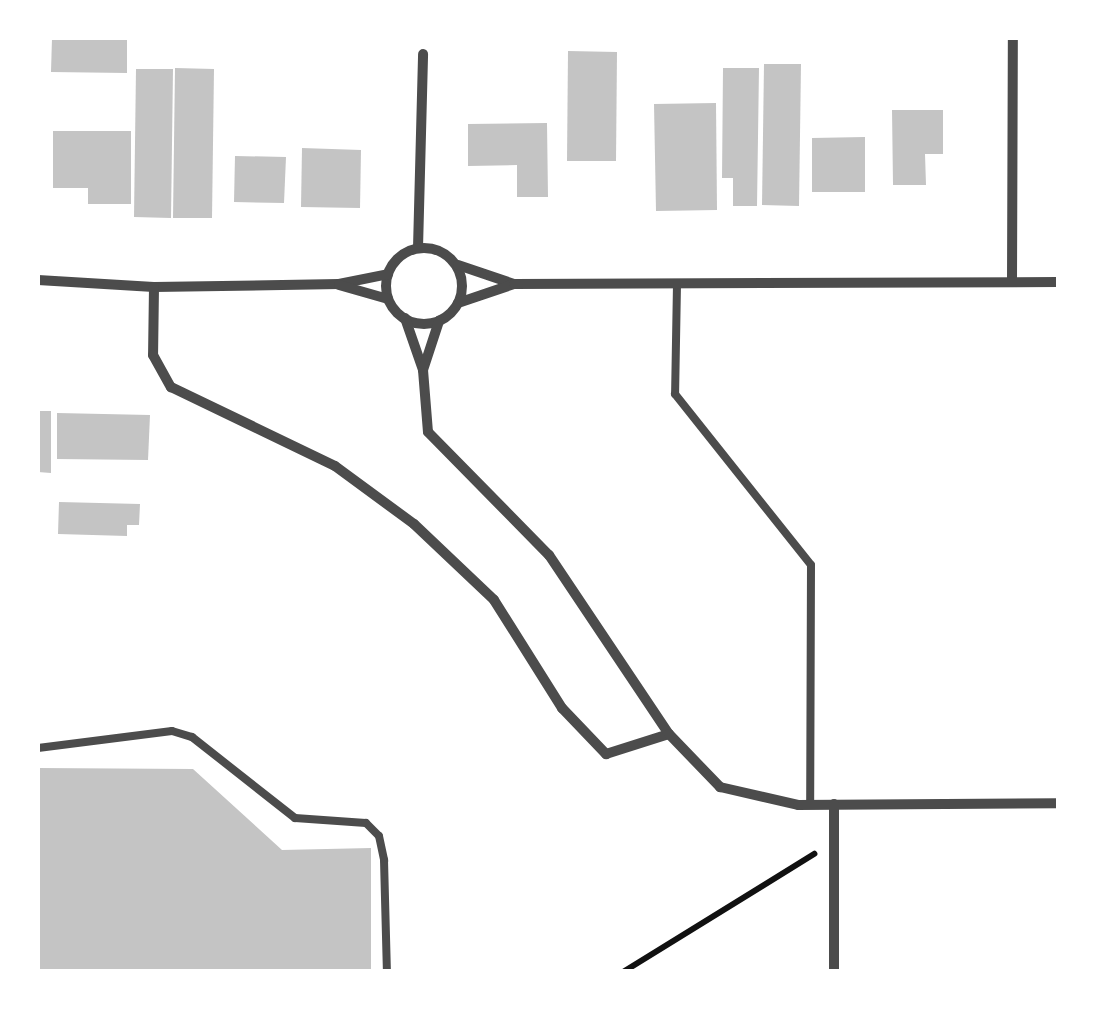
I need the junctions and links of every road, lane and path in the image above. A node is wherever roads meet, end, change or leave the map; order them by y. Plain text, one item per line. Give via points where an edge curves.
1 (1012, 38) edge
2 (423, 54) dead end
3 (418, 248) junction
4 (458, 265) junction
5 (388, 274) junction
6 (38, 280) edge
7 (1012, 282) junction
8 (1058, 282) edge
9 (338, 284) junction
10 (514, 284) junction
11 (678, 284) junction
12 (154, 287) junction
13 (388, 299) junction
14 (458, 303) junction
15 (405, 318) junction
16 (439, 320) junction
17 (423, 370) junction
18 (668, 734) junction
19 (38, 748) edge
20 (1058, 803) edge
21 (834, 804) junction
22 (810, 805) junction
23 (814, 854) dead end
24 (387, 972) edge
25 (623, 972) edge
26 (834, 972) edge

1 - 7 street
2 - 3 street
3 - 4 street via 440,251
3 - 5 street via 404,253
4 - 10 street
4 - 14 street
5 - 9 street
5 - 13 street
6 - 12 street
7 - 8 street
7 - 11 street
9 - 12 street
9 - 13 street
10 - 11 street
10 - 14 street
11 - 22 lane via 675,394 811,566
12 - 18 street via 153,356 171,387 335,466 414,524 494,600 562,708 606,754
13 - 15 street
14 - 16 street
15 - 16 street
15 - 17 street
16 - 17 street
17 - 18 street via 428,432 549,556
18 - 22 street via 720,786
19 - 24 lane via 172,731 192,737 296,818 366,823 379,836 384,860
20 - 21 street
21 - 22 street
21 - 26 street
23 - 25 path

